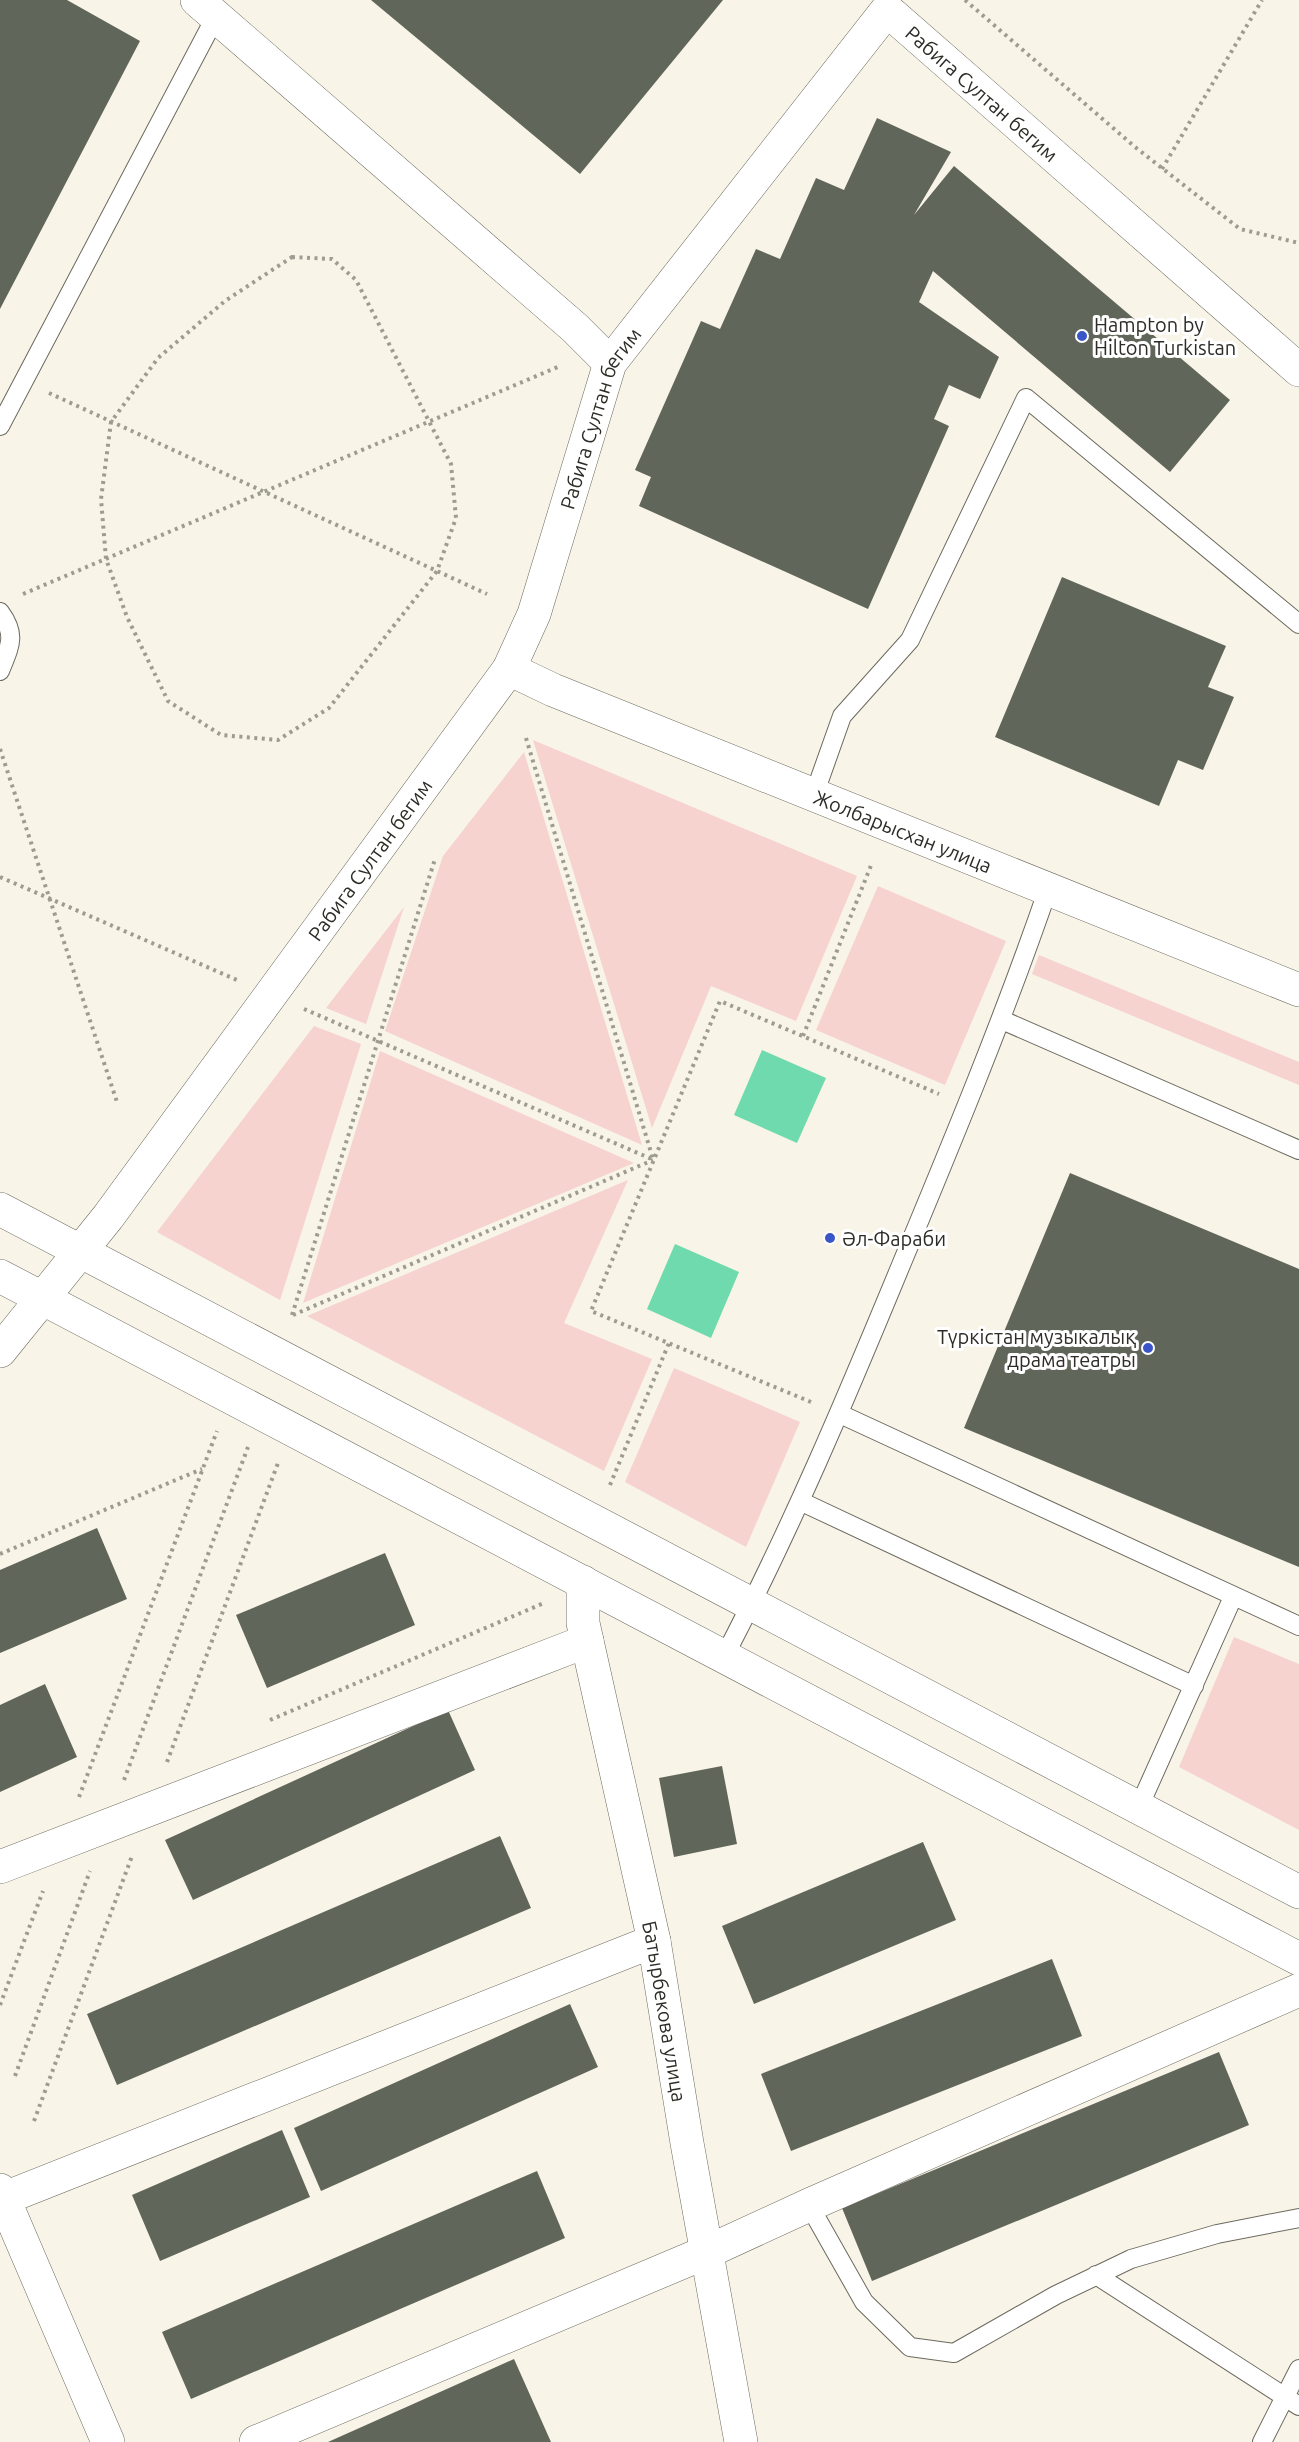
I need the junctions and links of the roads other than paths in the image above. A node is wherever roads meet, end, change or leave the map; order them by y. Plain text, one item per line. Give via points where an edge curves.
1 (888, 5) edge
2 (206, 8) edge
3 (610, 363) junction
4 (1299, 370) edge
5 (0, 426) edge
6 (0, 612) edge
7 (1299, 624) edge
8 (509, 669) junction
9 (0, 671) edge
10 (814, 795) junction
11 (1048, 889) junction
12 (1299, 990) edge
13 (1002, 1020) junction
14 (1299, 1150) edge
15 (0, 1209) edge
16 (81, 1251) junction
17 (0, 1276) edge
18 (42, 1298) junction
19 (0, 1351) edge
20 (840, 1414) junction
21 (802, 1502) junction
22 (583, 1582) junction
23 (1233, 1597) junction
24 (752, 1604) junction
25 (1299, 1626) edge
26 (587, 1641) junction
27 (724, 1657) junction
28 (1194, 1686) junction
29 (1139, 1807) junction
30 (0, 1868) edge
31 (1299, 1892) edge
32 (654, 1941) junction
33 (1299, 1959) edge
34 (1299, 1990) edge
35 (1, 2196) edge
36 (809, 2205) junction
37 (1299, 2218) edge
38 (709, 2251) junction
39 (1096, 2275) junction
40 (1299, 2369) edge
41 (1292, 2402) edge
42 (108, 2442) edge
43 (256, 2442) edge
44 (741, 2442) edge
45 (1262, 2442) edge

1 - 3 street, Рабига Султан бегим
1 - 4 street, Рабига Султан бегим
2 - 3 street via 575,328
2 - 5 lane
3 - 8 street, Рабига Султан бегим via 534,614
6 - 9 lane via 12,634
7 - 10 lane via 1026,398 910,640 842,716
8 - 10 street, Жолбарысхан улица
8 - 16 street, Рабига Султан бегим
10 - 11 street, Жолбарысхан улица
11 - 12 street, Жолбарысхан улица
11 - 13 lane
13 - 14 lane
13 - 20 lane
15 - 16 street
16 - 18 street, Рабига Султан бегим
16 - 24 street
17 - 18 street
18 - 19 street, Рабига Султан бегим
18 - 22 street
20 - 21 lane
20 - 23 lane
21 - 24 lane
21 - 28 lane
22 - 26 street, Батырбекова улица
22 - 27 street
23 - 25 lane
23 - 28 lane
24 - 27 lane
24 - 29 street
26 - 30 street
26 - 32 street, Батырбекова улица
27 - 33 street
28 - 29 lane
29 - 31 street
32 - 35 street
32 - 38 street, Батырбекова улица
34 - 36 street
35 - 42 street
36 - 38 street
36 - 39 lane via 864,2302 910,2347 954,2353
37 - 39 lane via 1217,2234 1131,2259
38 - 43 street
38 - 44 street, Батырбекова улица
39 - 41 lane
40 - 41 lane
41 - 45 lane

